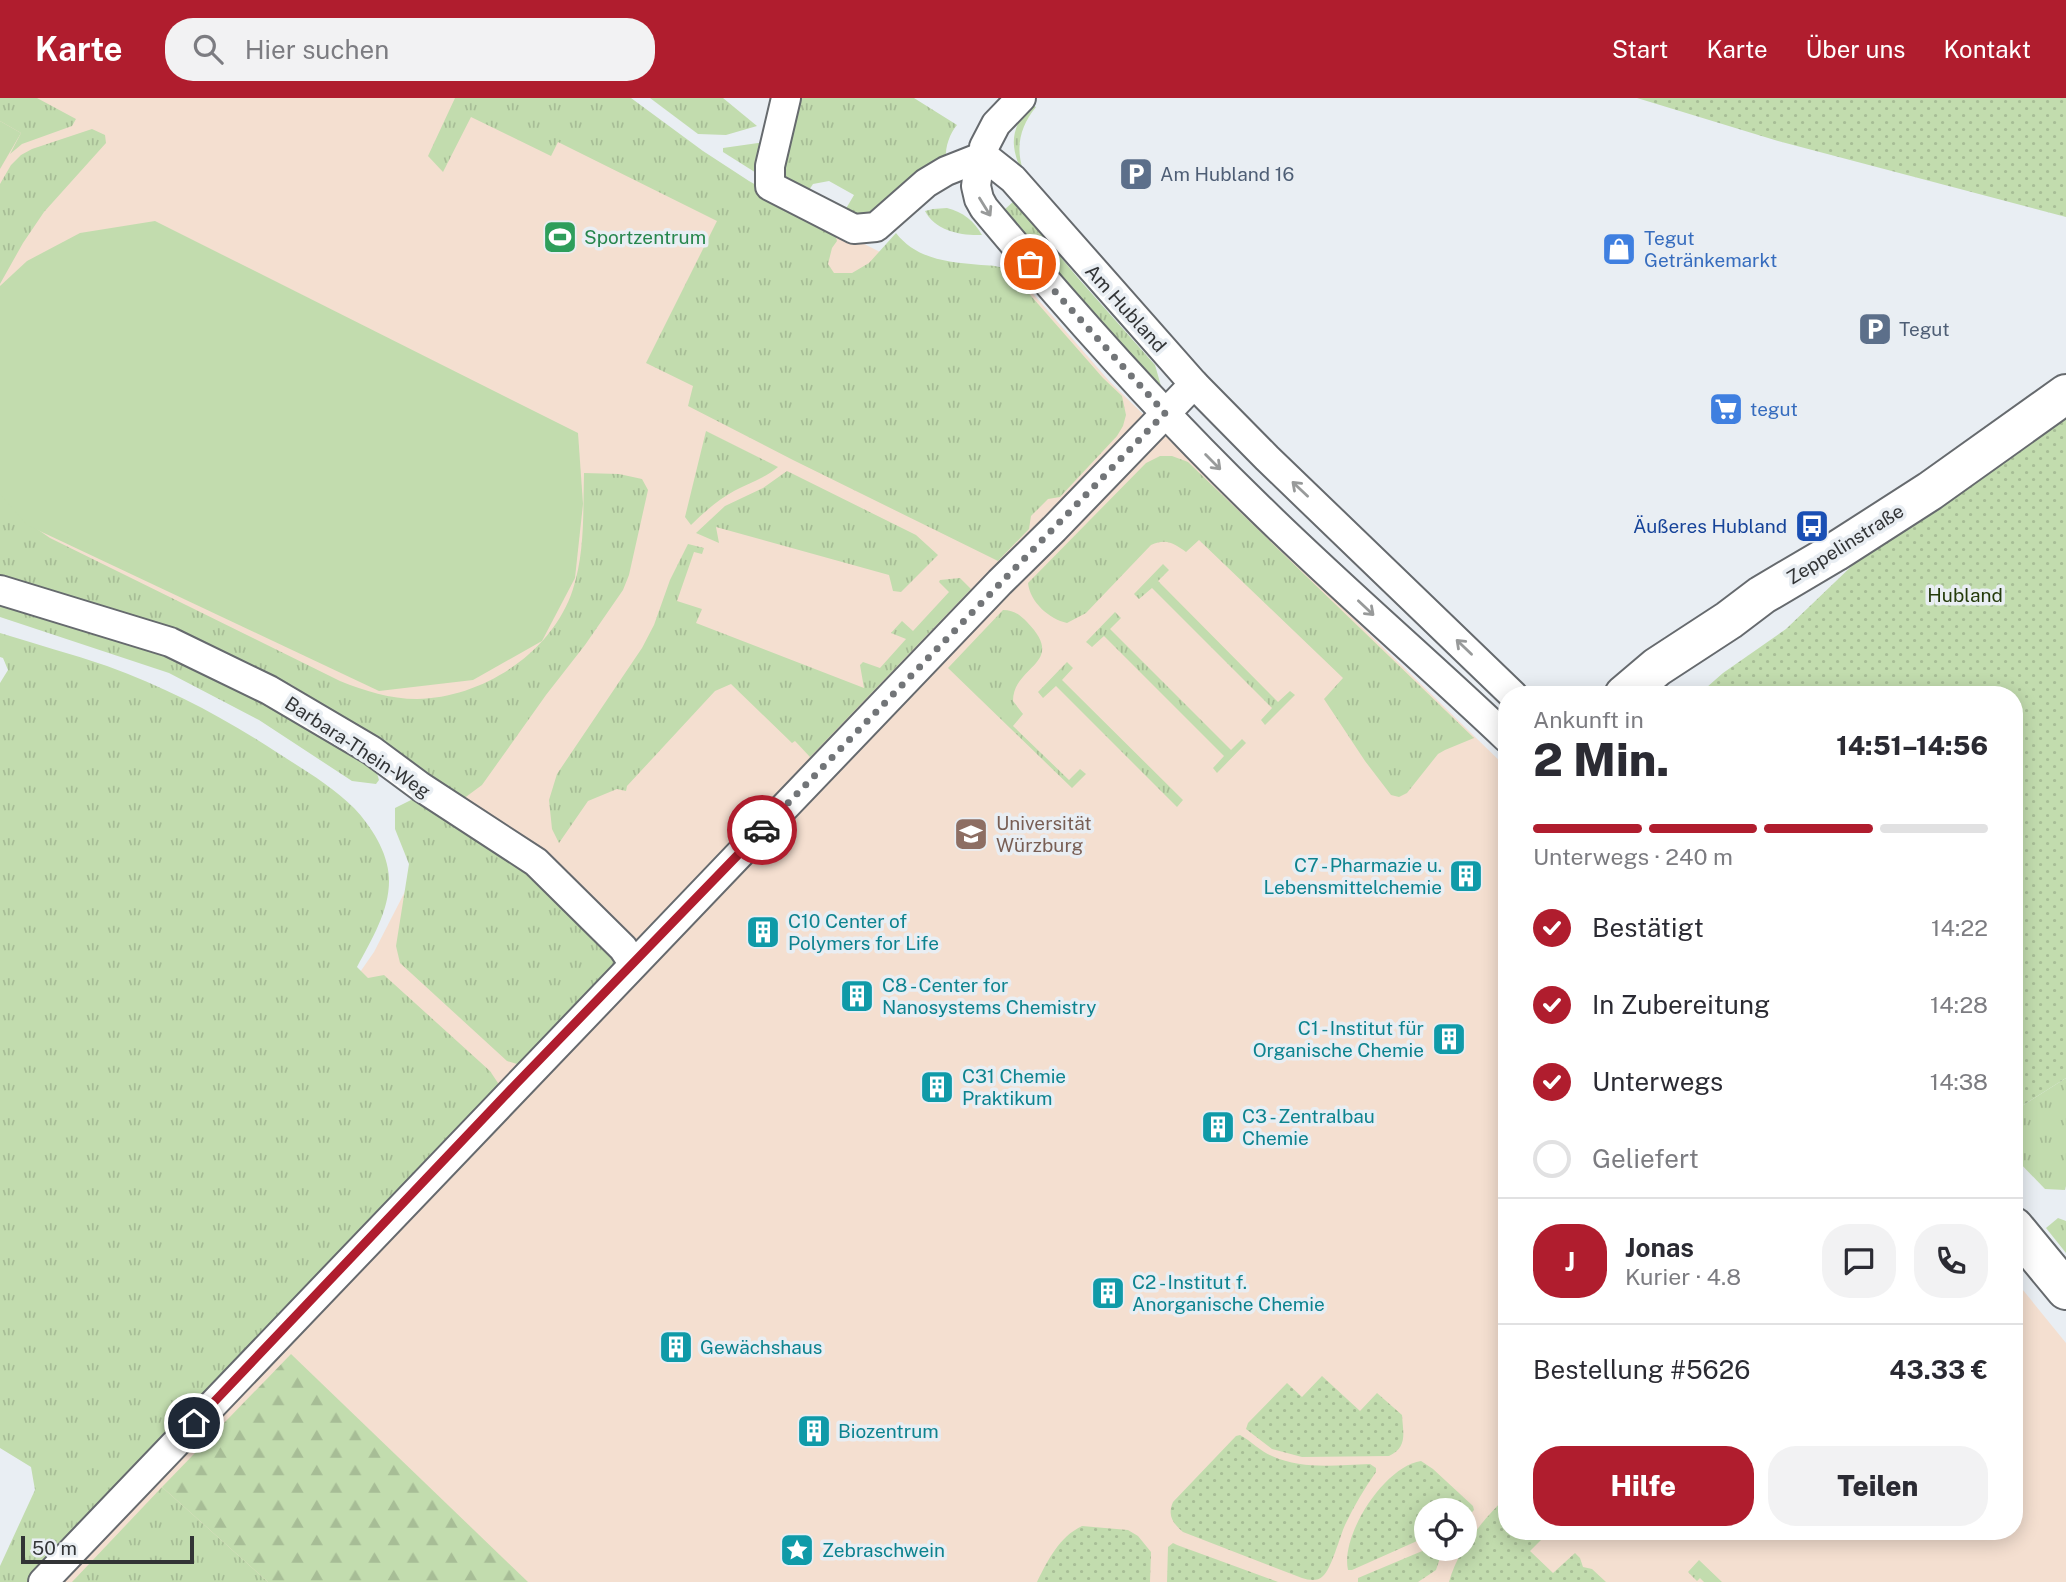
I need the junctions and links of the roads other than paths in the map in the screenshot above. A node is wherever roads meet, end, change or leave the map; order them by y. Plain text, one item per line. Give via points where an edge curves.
1 (786, 98) edge
2 (1021, 98) edge
3 (984, 156) junction
4 (1194, 384) junction
5 (2066, 394) edge
6 (1165, 413) junction
7 (0, 590) edge
8 (1504, 686) edge
9 (1635, 686) edge
10 (1498, 730) edge
11 (633, 963) junction
12 (2023, 1237) edge
13 (2066, 1290) edge
14 (43, 1582) edge

1 - 3 street via 770,186 854,229 876,227 926,183
2 - 3 street via 996,124
3 - 4 street, Am Hubland via 1013,179
3 -> 6 street via 976,186 984,208
4 - 6 street
8 -> 4 street, Am Hubland
5 - 9 street, Zeppelinstraße via 1930,491 1762,595
6 -> 10 street via 1255,505
6 - 11 street
7 - 11 street, Barbara-Thein-Weg via 170,642 269,691 371,750 536,862
11 - 14 street
12 - 13 street

